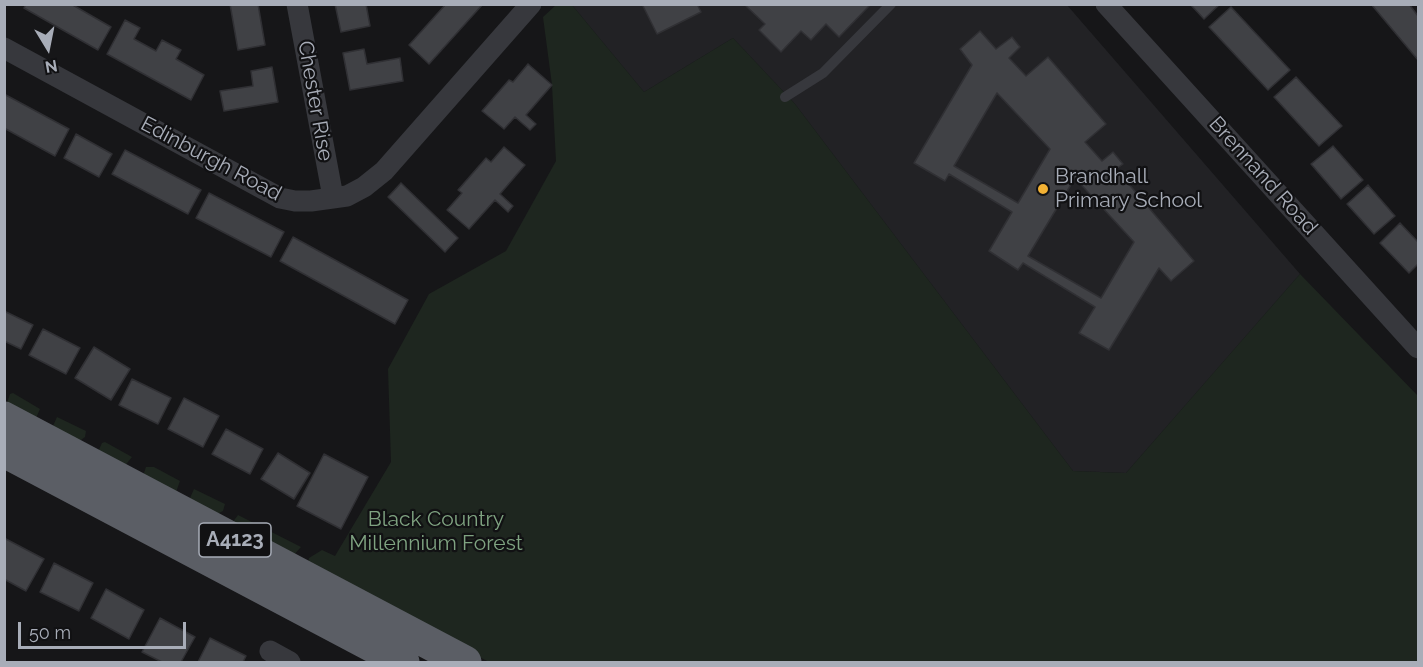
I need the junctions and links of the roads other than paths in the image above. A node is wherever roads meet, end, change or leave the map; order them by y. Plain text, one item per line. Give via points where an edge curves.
1 (297, 4) edge
2 (531, 4) edge
3 (891, 4) edge
4 (1106, 4) edge
5 (4, 48) edge
6 (785, 97) dead end
7 (333, 198) junction
8 (1419, 348) edge
9 (4, 418) edge
10 (4, 451) edge
11 (270, 651) dead end
12 (290, 663) edge
13 (403, 663) edge
14 (465, 663) edge

1 - 7 street, Chester Rise
2 - 7 street, Edinburgh Road via 384,171 364,187
3 - 6 lane via 823,73
4 - 8 street, Brennand Road
5 - 7 street, Edinburgh Road via 280,198
9 - 14 highway, A4123
10 - 13 highway, A4123
11 - 12 street

